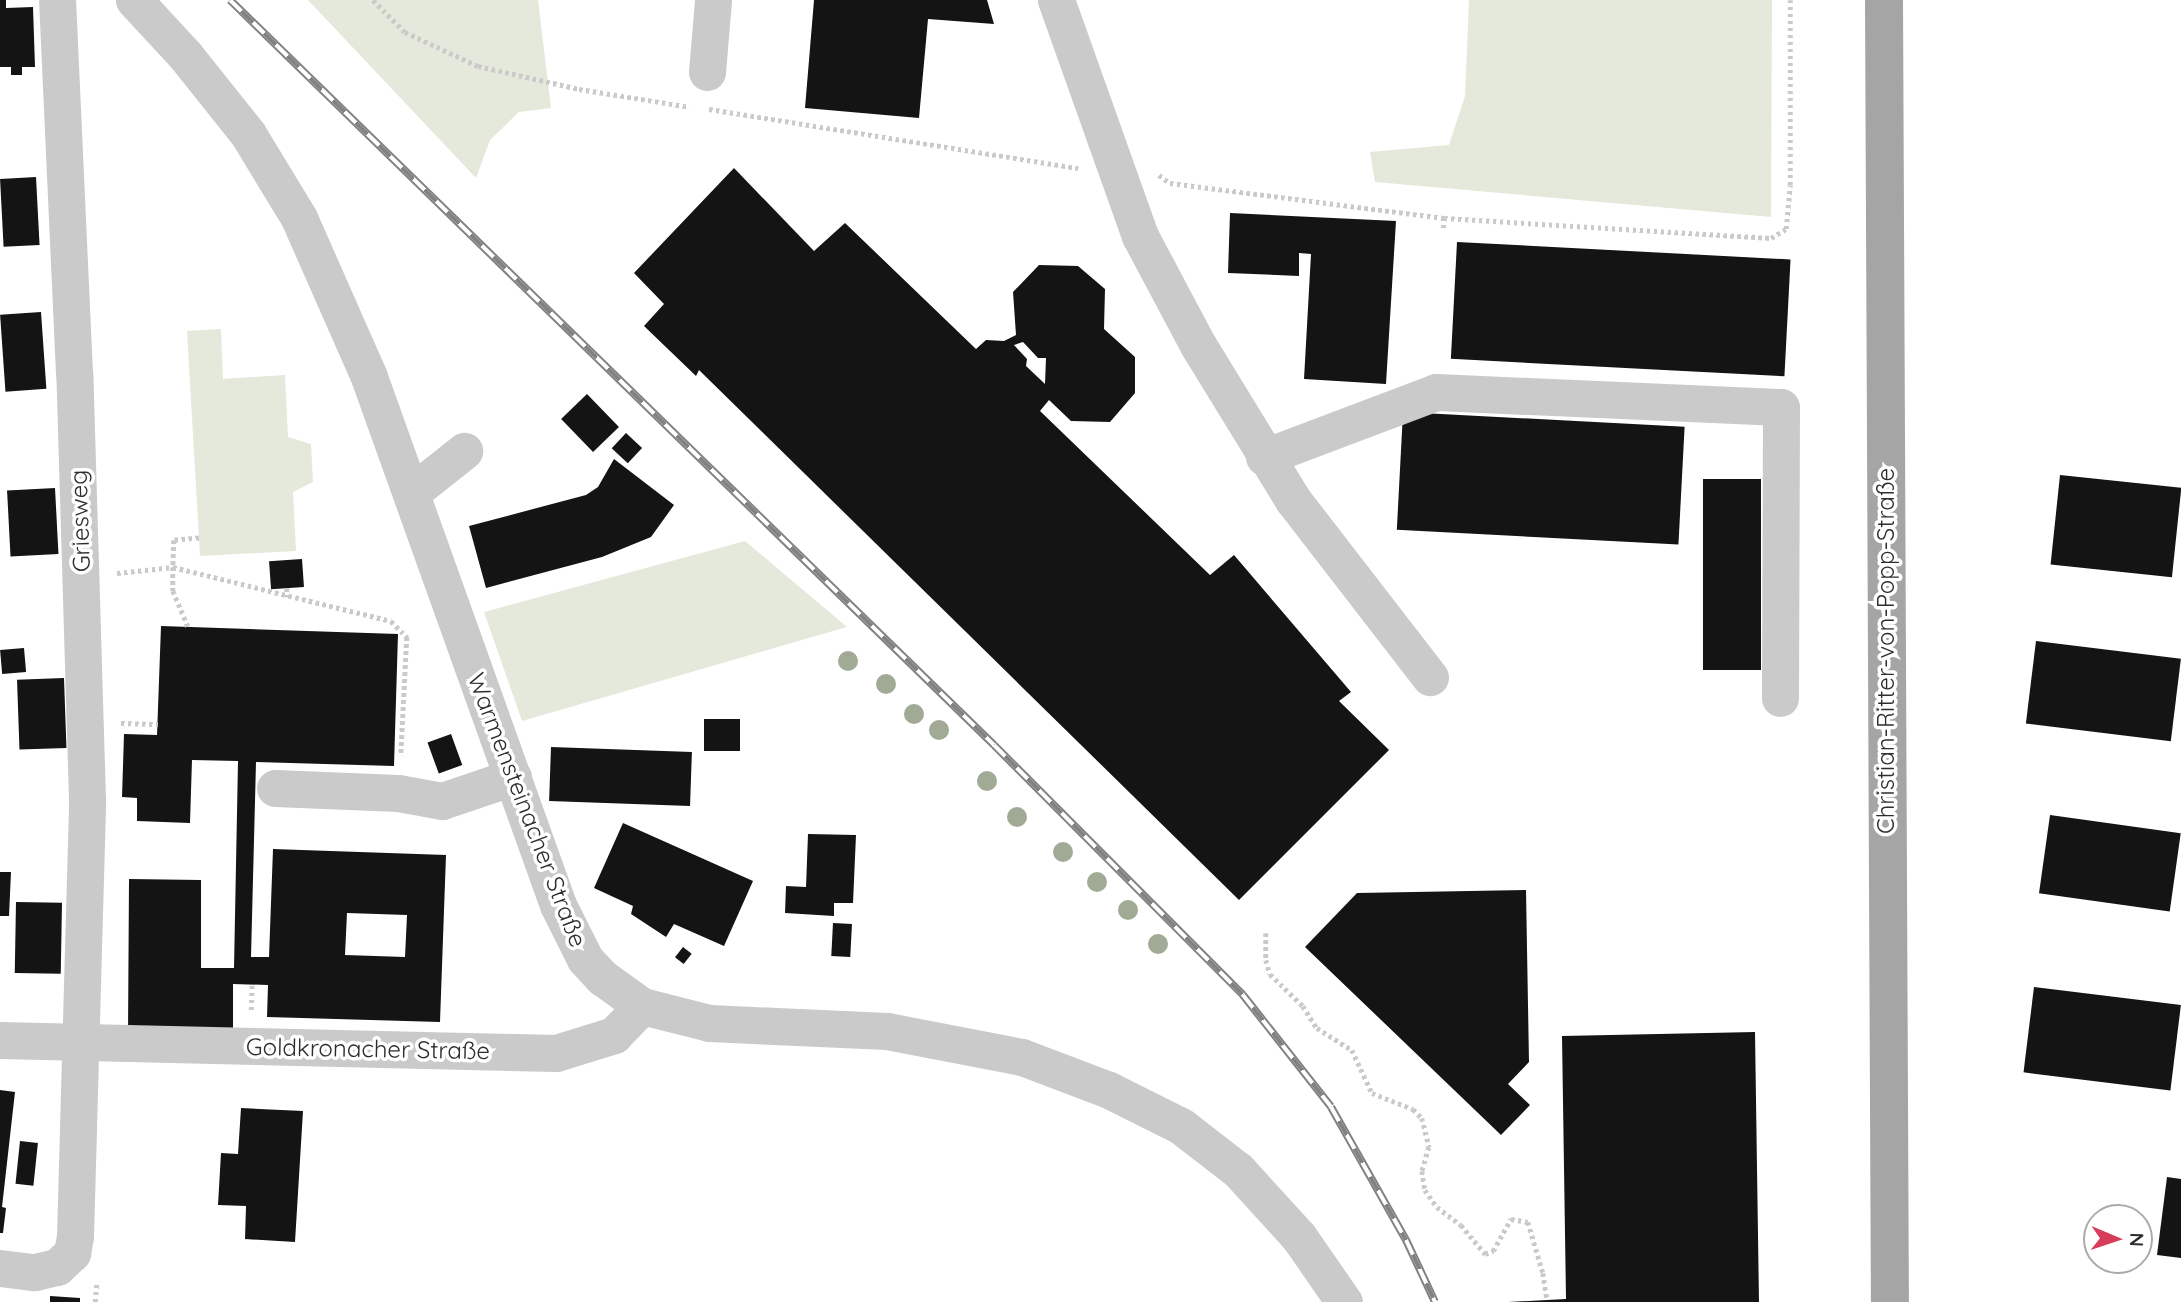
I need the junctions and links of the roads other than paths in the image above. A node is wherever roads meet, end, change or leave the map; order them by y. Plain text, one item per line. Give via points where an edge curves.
1 (57, 0) edge
2 (134, 0) edge
3 (713, 0) edge
4 (1056, 0) edge
5 (1884, 0) edge
6 (707, 72) dead end
7 (464, 451) dead end
8 (1264, 457) junction
9 (411, 493) junction
10 (1430, 677) dead end
11 (1780, 698) dead end
12 (513, 778) junction
13 (275, 788) dead end
14 (642, 1006) junction
15 (0, 1040) edge
16 (79, 1043) junction
17 (0, 1268) edge
18 (1344, 1302) edge
19 (1890, 1302) edge

1 - 16 street, Griesweg via 88,800
2 - 9 street, Warmensteinacher Straße via 248,134 299,218 369,377
3 - 6 street
4 - 8 street via 1140,236
5 - 19 main road, Christian-Ritter-von-Popp-Straße
7 - 9 street
8 - 10 street
8 - 11 street via 1436,392 1781,407
9 - 12 street, Warmensteinacher Straße
12 - 13 street via 442,801 398,793
12 - 14 street, Warmensteinacher Straße via 558,905 585,959
14 - 16 street, Goldkronacher Straße via 614,1035 556,1054
14 - 18 street, Warmensteinacher Straße via 709,1023 887,1031 1022,1057 1109,1090 1181,1126 1238,1170 1299,1237
15 - 16 street, Goldkronacher Straße
16 - 17 street via 72,1253 57,1267 34,1272

